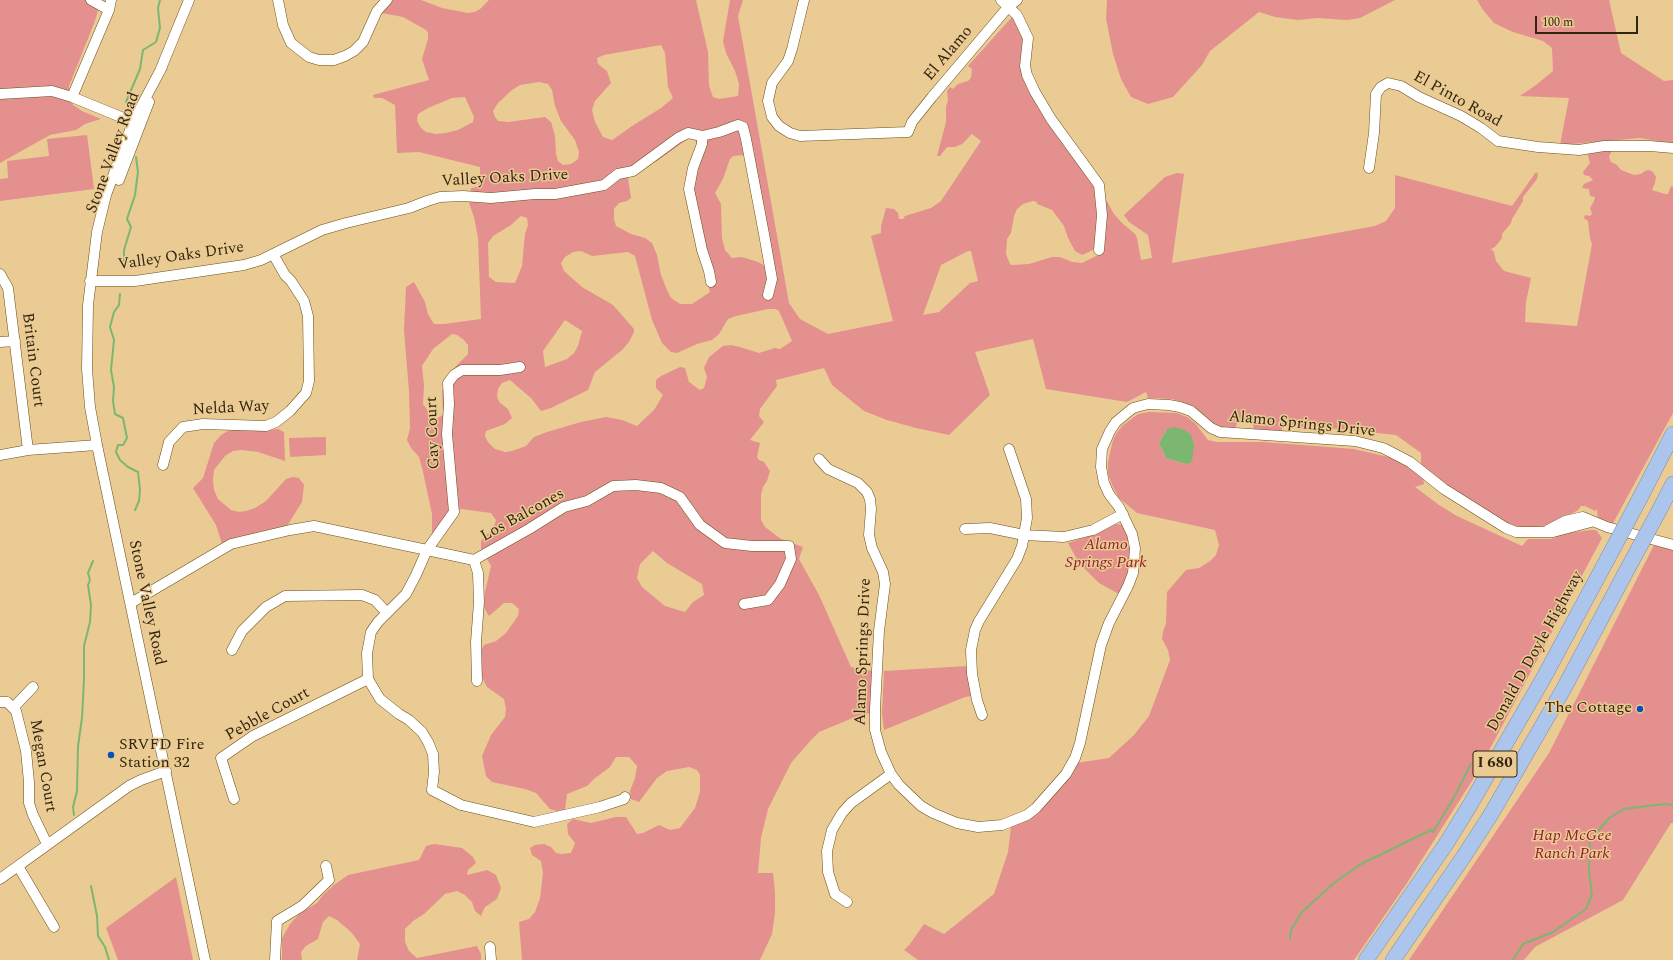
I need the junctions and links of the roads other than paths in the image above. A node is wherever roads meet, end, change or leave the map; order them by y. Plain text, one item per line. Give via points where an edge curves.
1 (92, 0) edge
2 (189, 0) edge
3 (278, 0) edge
4 (387, 0) edge
5 (804, 0) edge
6 (1009, 2) edge
7 (110, 5) edge
8 (0, 94) edge
9 (72, 97) junction
10 (137, 123) junction
11 (702, 136) junction
12 (1673, 148) edge
13 (1369, 168) dead end
14 (1100, 250) dead end
15 (273, 254) junction
16 (0, 274) edge
17 (90, 281) junction
18 (711, 282) dead end
19 (768, 295) dead end
20 (15, 340) junction
21 (0, 342) edge
22 (520, 366) dead end
23 (1673, 434) edge
24 (97, 445) junction
25 (1009, 448) dead end
26 (28, 450) junction
27 (0, 455) edge
28 (819, 459) dead end
29 (163, 465) dead end
30 (1673, 484) edge
31 (1123, 514) junction
32 (965, 529) dead end
33 (1024, 534) junction
34 (1673, 545) edge
35 (427, 550) junction
36 (474, 560) junction
37 (131, 603) junction
38 (744, 604) dead end
39 (387, 613) junction
40 (232, 650) dead end
41 (368, 679) junction
42 (477, 681) dead end
43 (33, 687) dead end
44 (0, 702) edge
45 (13, 708) junction
46 (982, 714) dead end
47 (166, 771) junction
48 (891, 774) junction
49 (625, 797) dead end
50 (234, 799) dead end
51 (47, 844) junction
52 (18, 866) junction
53 (326, 866) dead end
54 (0, 879) edge
55 (847, 902) dead end
56 (54, 927) dead end
57 (490, 947) dead end
58 (205, 960) edge
59 (275, 960) edge
60 (491, 960) edge
61 (1366, 960) edge
62 (1393, 960) edge

1 - 7 street
2 - 10 street, Stone Valley Road
3 - 4 street via 283,25 291,43 309,57 319,60 334,60 350,54 363,42 377,11
5 - 6 street, El Alamo via 788,61 772,83 768,94 769,109 778,126 800,136 908,132 912,122
6 - 14 street via 1028,38 1025,66 1035,92 1098,185 1102,215
7 - 9 street
8 - 9 street via 52,91
9 - 10 street
10 - 17 street, Stone Valley Road via 105,200 97,232
11 - 15 street, Valley Oaks Drive via 688,133 678,138 632,171 618,174 604,186 555,194 491,198 440,197 409,208 322,230
11 - 18 street via 689,189
11 - 19 street, Valley Oaks Drive via 738,124 743,127 772,279
12 - 13 street, El Pinto Road via 1604,146 1579,150 1498,141 1461,116 1388,82 1376,94
15 - 17 street, Valley Oaks Drive via 244,265 214,270 135,280
15 - 29 street, Nelda Way via 284,275 304,301 308,316 309,381 306,393 281,419 266,426 203,424 183,427 169,442
16 - 20 street, Britain Court via 8,288
17 - 24 street, Stone Valley Road via 87,369
20 - 21 street
20 - 26 street, Britain Court
22 - 35 street, Gay Court via 500,370 462,370 448,383 446,434 454,512
23 - 61 highway, Donald D Doyle Highway / I 680, bridge via 1539,685 1478,792 1446,844
24 - 26 street
24 - 37 street, Stone Valley Road
25 - 33 street via 1028,509
26 - 27 street
28 - 48 street, Alamo Springs Drive via 828,469 858,483 867,492 870,500 869,539 883,572 885,584 879,631 875,730
30 - 62 highway, I 680, bridge via 1563,690 1514,775 1464,856
31 - 33 street via 1093,530 1073,536 1046,537
31 - 34 street, Alamo Springs Drive via 1109,494 1102,475 1101,459 1105,440 1116,422 1133,408 1148,404 1170,404 1186,408 1220,432 1355,441 1383,448 1410,462 1444,489 1516,532 1546,531 1564,521 1583,517 1591,522
31 - 48 street, Alamo Springs Drive via 1134,540 1135,560 1132,573 1104,636 1075,758 1062,778 1036,808 1002,825 986,827 957,823 921,806
32 - 33 street via 990,528
33 - 46 street via 1018,559 975,630 971,650 972,674
35 - 36 street
35 - 37 street via 324,527 290,530 231,544
35 - 39 street, Gay Court via 406,594
36 - 38 street, Los Balcones via 564,507 587,500 613,486 661,488 680,497 700,525 725,543 789,546 791,559 780,584 768,600
36 - 42 street via 478,573 479,602
37 - 47 street, Stone Valley Road
39 - 40 street via 375,600 362,595 286,596 266,607 242,631
39 - 41 street, Gay Court via 375,627 368,643
41 - 49 street via 380,699 409,720 428,742 433,754 432,790 462,805 534,822 600,807
41 - 50 street, Pebble Court via 253,736 221,758
43 - 45 street
44 - 45 street, Megan Court via 7,702
45 - 51 street, Megan Court via 16,711 26,752 29,803
47 - 51 street via 129,786
47 - 58 street, Stone Valley Road
48 - 55 street via 850,803 832,830 827,851 830,883 835,894
51 - 52 street
52 - 54 street
52 - 56 street
53 - 59 street via 329,880 302,906 277,921
57 - 60 street

